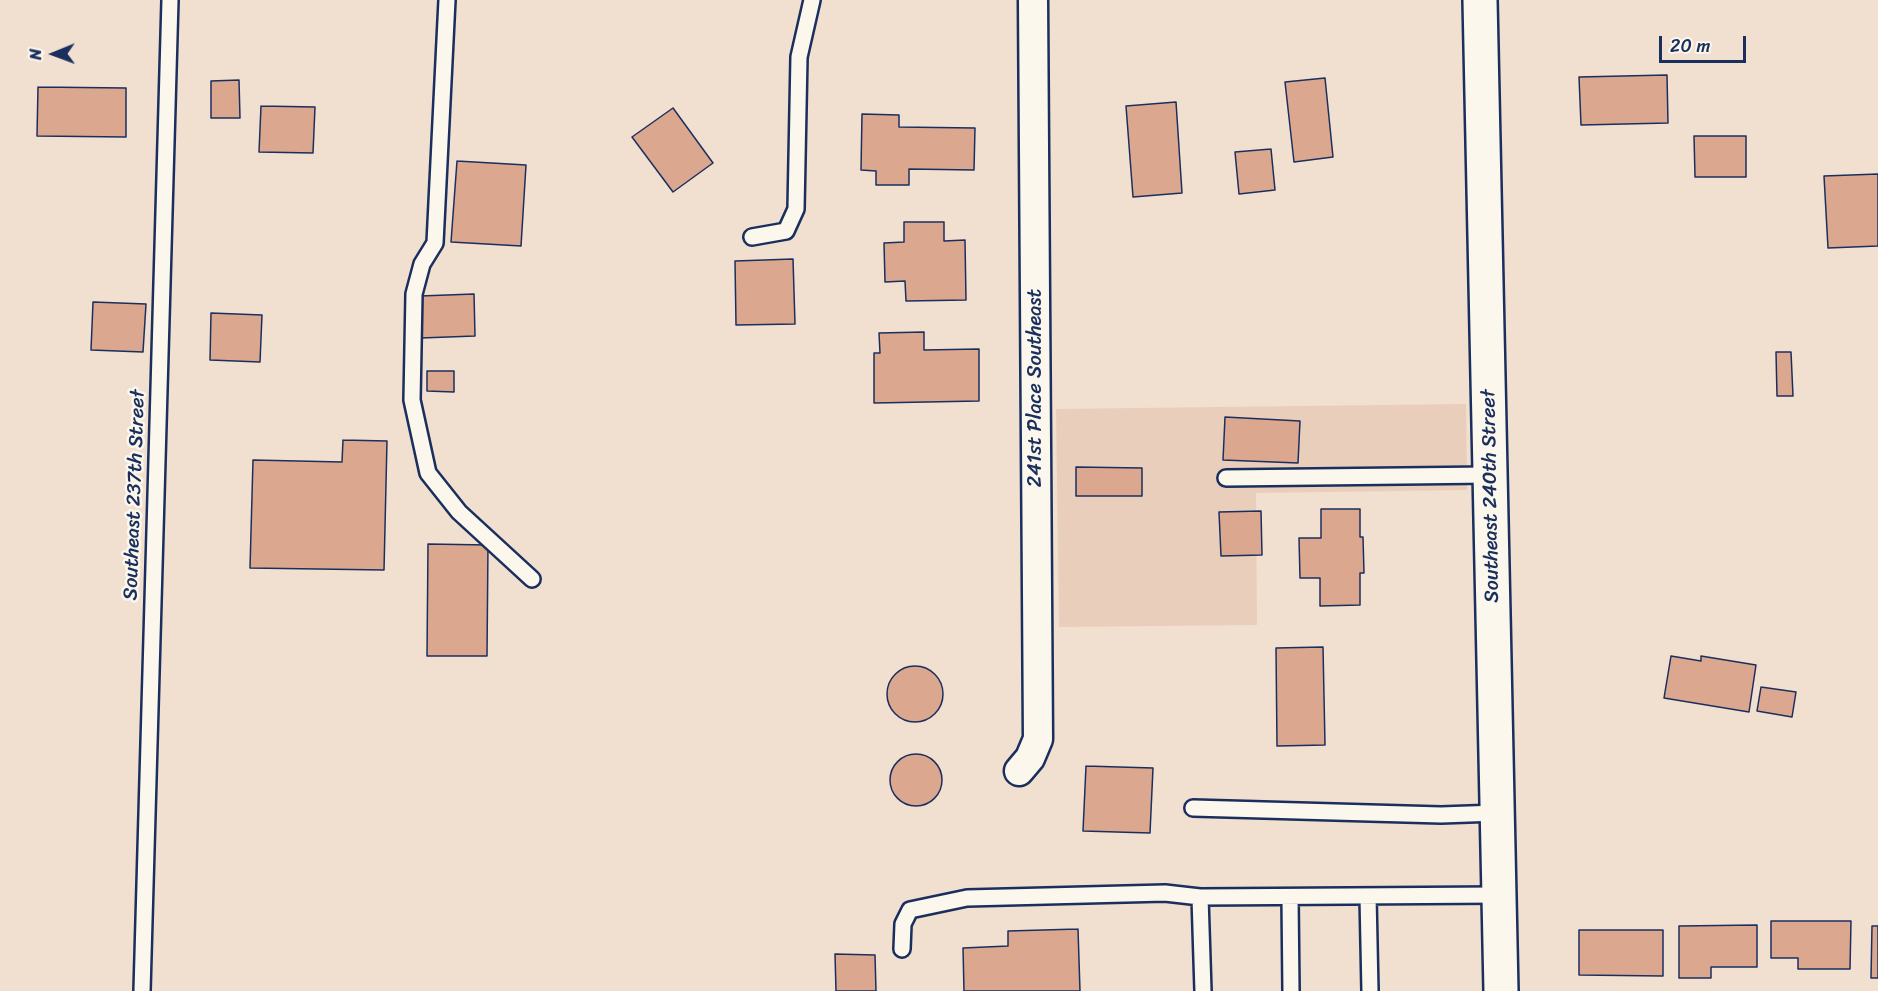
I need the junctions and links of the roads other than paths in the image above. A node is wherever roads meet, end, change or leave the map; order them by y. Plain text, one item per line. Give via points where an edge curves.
1 (170, 0) edge
2 (447, 0) edge
3 (812, 0) edge
4 (1033, 0) edge
5 (1480, 0) edge
6 (752, 237) dead end
7 (1490, 475) junction
8 (1226, 478) dead end
9 (532, 579) dead end
10 (1019, 771) dead end
11 (1193, 808) dead end
12 (1497, 813) junction
13 (1499, 895) junction
14 (1368, 896) junction
15 (1200, 897) junction
16 (1290, 897) junction
17 (902, 949) dead end
18 (142, 991) edge
19 (1203, 991) edge
20 (1291, 991) edge
21 (1370, 991) edge
22 (1501, 991) edge

1 - 18 lane, Southeast 237th Street
2 - 9 lane via 435,243 422,264 414,294 412,400 428,472 459,512
3 - 6 lane via 799,57 796,209 786,231
4 - 10 street, 241st Place Southeast via 1038,739
5 - 7 main road, Southeast 240th Street
7 - 8 lane
7 - 12 main road, Southeast 240th Street
11 - 12 lane
12 - 13 main road, Southeast 240th Street
13 - 14 lane
13 - 22 main road, Southeast 240th Street
14 - 16 lane
14 - 21 lane
15 - 16 lane
15 - 17 lane via 1165,893 967,898 910,910 903,924
15 - 19 lane
16 - 20 lane

